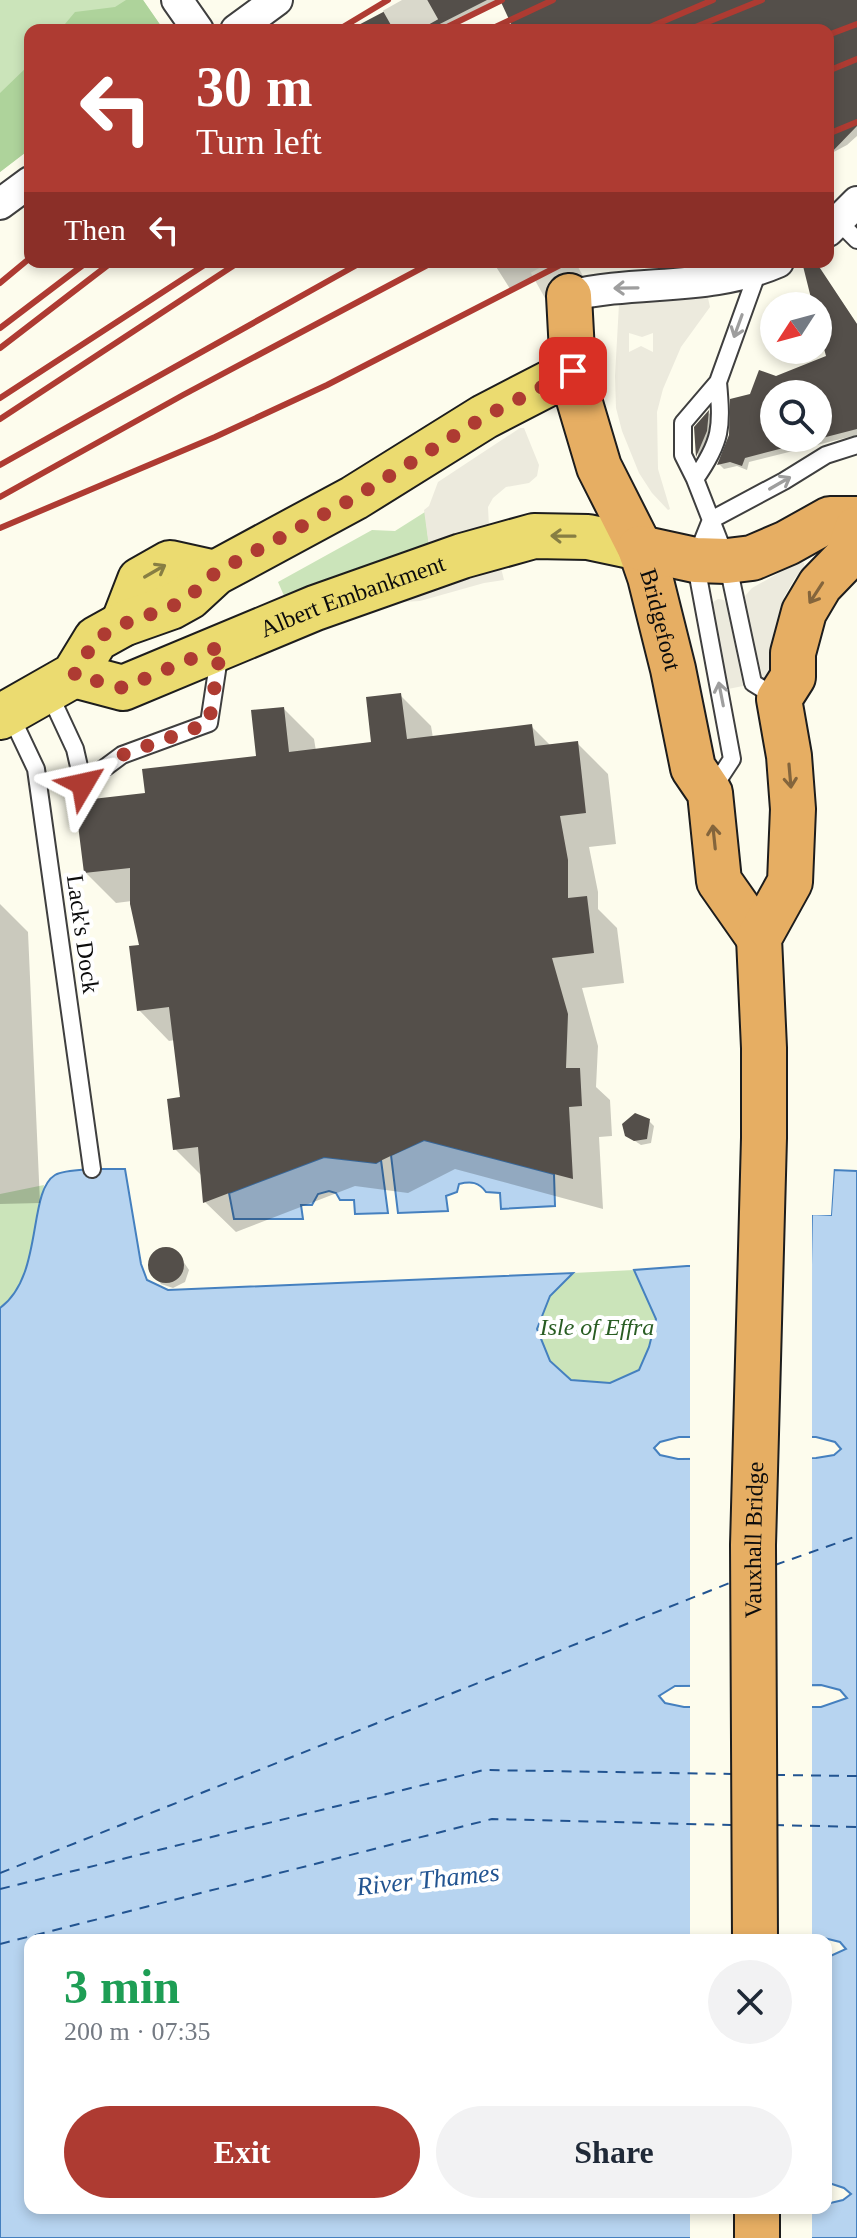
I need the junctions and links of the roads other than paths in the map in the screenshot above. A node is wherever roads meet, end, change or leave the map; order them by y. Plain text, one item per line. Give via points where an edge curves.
1 (177, 0) edge
2 (277, 0) edge
3 (194, 24) edge
4 (244, 24) edge
5 (24, 186) edge
6 (0, 204) edge
7 (759, 268) edge
8 (767, 268) edge
9 (569, 296) joint
10 (573, 371) junction
11 (718, 382) junction
12 (857, 445) edge
13 (695, 479) junction
14 (857, 519) edge
15 (857, 529) edge
16 (711, 547) junction
17 (640, 548) junction
18 (221, 646) junction
19 (60, 682) junction
20 (779, 699) junction
21 (5, 714) edge
22 (710, 793) junction
23 (759, 938) junction
24 (92, 1169) dead end
25 (755, 1934) edge
26 (757, 2214) edge
27 (757, 2238) edge

1 - 3 street
2 - 4 street
5 - 6 street
7 -> 9 street via 684,285 597,289
8 -> 11 lane
9 - 10 highway, Bridgefoot
10 - 17 highway, Bridgefoot via 594,455
19 -> 10 main road via 96,639 123,624 140,580 170,563 215,573
11 - 13 lane via 722,423 711,456
11 - 13 lane via 683,423 683,455
16 -> 12 lane via 774,487 826,455
13 - 16 lane
14 - 16 highway via 830,519 752,558
15 -> 20 highway via 848,556 820,585 804,612 793,653 793,677
16 - 17 highway
16 - 20 lane via 753,683
22 -> 16 lane via 732,759
17 -> 18 main road, Albert Embankment via 588,537 534,536 462,556
17 - 22 highway, Bridgefoot via 693,768
18 - 19 main road, Albert Embankment via 123,688
18 - 19 lane via 209,723 122,755 83,784
19 - 21 main road
20 -> 23 highway via 793,809 790,882
21 - 24 lane, Lack's Dock via 36,769
23 -> 22 highway, Bridgefoot via 719,881
23 - 25 highway, Vauxhall Bridge via 764,1138 753,1545
26 - 27 highway

